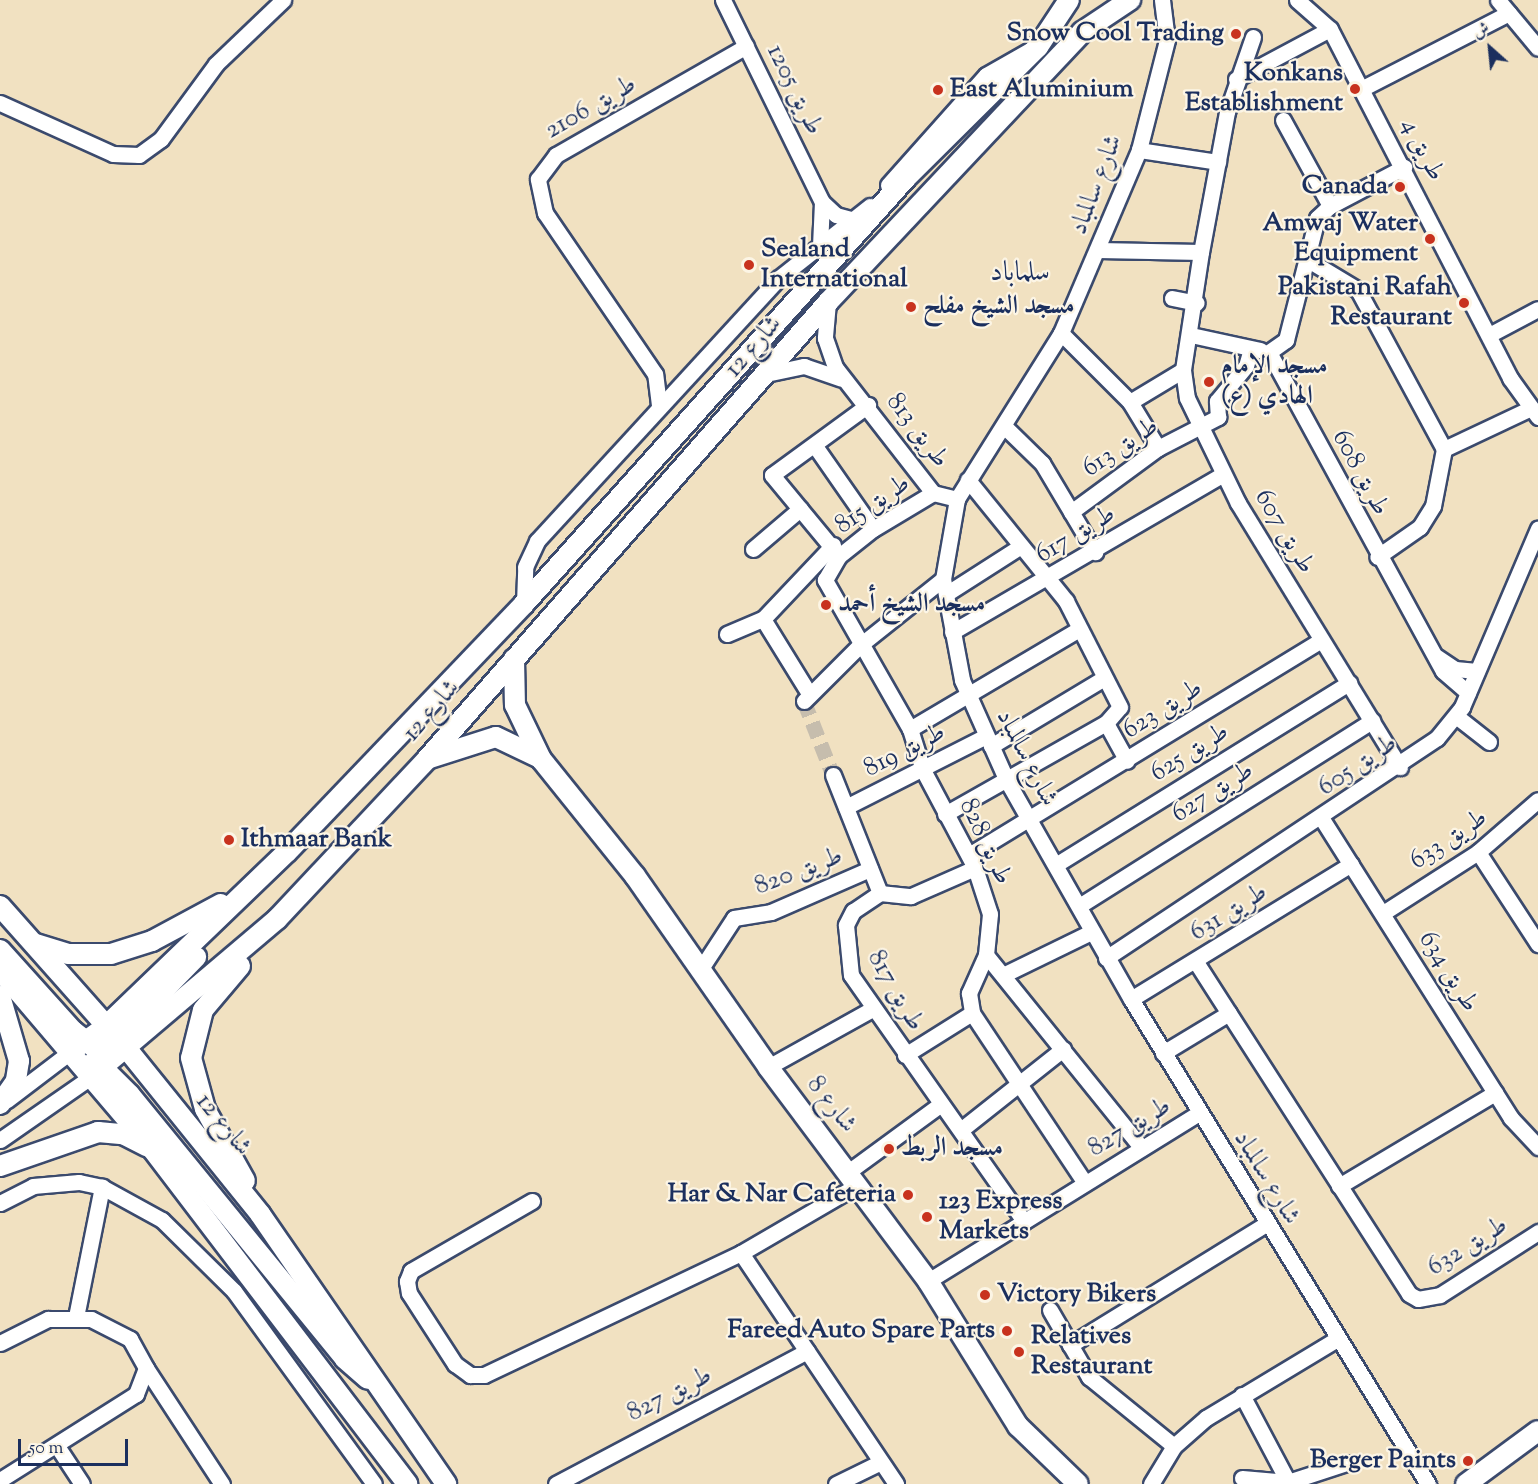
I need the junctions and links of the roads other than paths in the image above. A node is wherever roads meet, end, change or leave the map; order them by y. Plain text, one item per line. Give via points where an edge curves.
1 (283, 0) edge
2 (723, 0) edge
3 (1069, 0) edge
4 (1130, 0) edge
5 (1162, 0) edge
6 (1297, 0) edge
7 (1315, 0) edge
8 (1498, 0) edge
9 (1509, 13) junction
10 (1328, 25) junction
11 (1252, 37) dead end
12 (746, 46) junction
13 (1038, 47) junction
14 (1538, 48) edge
15 (1236, 79) junction
16 (1363, 88) junction
17 (0, 103) edge
18 (1283, 120) dead end
19 (1139, 150) junction
20 (1218, 162) junction
21 (1404, 167) junction
22 (822, 202) junction
23 (1330, 206) junction
24 (855, 220) junction
25 (820, 246) junction
26 (1098, 250) junction
27 (1201, 252) junction
28 (1305, 258) junction
29 (1172, 298) dead end
30 (828, 302) junction
31 (1197, 303) junction
32 (1538, 309) edge
33 (1061, 333) junction
34 (1191, 335) junction
35 (1489, 335) junction
36 (1251, 349) junction
37 (1269, 352) junction
38 (651, 367) junction
39 (1184, 370) junction
40 (690, 374) junction
41 (766, 374) junction
42 (844, 380) junction
43 (1130, 402) junction
44 (658, 405) junction
45 (868, 405) junction
46 (1533, 413) edge
47 (1200, 426) junction
48 (1005, 427) junction
49 (814, 446) junction
50 (1158, 448) junction
51 (1444, 449) junction
52 (1222, 475) junction
53 (968, 480) junction
54 (933, 493) junction
55 (957, 499) junction
56 (800, 509) junction
57 (1071, 512) junction
58 (873, 529) junction
59 (1538, 529) edge
60 (1021, 546) junction
61 (753, 549) dead end
62 (836, 550) junction
63 (1095, 552) junction
64 (1377, 557) junction
65 (1050, 579) junction
66 (944, 587) junction
67 (524, 604) junction
68 (763, 619) junction
69 (1079, 629) junction
70 (952, 632) junction
71 (727, 634) dead end
72 (1321, 639) junction
73 (859, 646) junction
74 (1433, 653) junction
75 (514, 658) junction
76 (1477, 671) junction
77 (1104, 678) junction
78 (1349, 682) junction
79 (1468, 693) junction
80 (969, 695) junction
81 (1456, 716) junction
82 (1372, 721) junction
83 (1106, 723) junction
84 (910, 729) junction
85 (989, 741) junction
86 (1489, 742) dead end
87 (427, 759) junction
88 (541, 759) junction
89 (1127, 761) junction
90 (1400, 767) junction
91 (923, 770) junction
92 (833, 775) tunnel mouth
93 (1006, 779) junction
94 (334, 803) junction
95 (846, 807) junction
96 (1536, 807) edge
97 (945, 814) junction
98 (1028, 819) junction
99 (1322, 819) junction
100 (1478, 852) junction
101 (972, 861) junction
102 (1057, 864) junction
103 (1351, 864) junction
104 (870, 869) junction
105 (260, 877) junction
106 (880, 893) junction
107 (0, 906) edge
108 (1079, 906) junction
109 (1383, 913) junction
110 (277, 919) junction
111 (1091, 932) junction
112 (34, 942) junction
113 (1538, 944) edge
114 (0, 950) edge
115 (986, 955) junction
116 (1106, 958) junction
117 (1196, 962) junction
118 (700, 969) junction
119 (0, 970) edge
120 (1003, 975) junction
121 (0, 996) edge
122 (1131, 999) junction
123 (872, 1009) junction
124 (972, 1013) junction
125 (1229, 1013) junction
126 (77, 1047) junction
127 (1063, 1049) junction
128 (107, 1053) junction
129 (1163, 1053) junction
130 (905, 1055) junction
131 (768, 1067) junction
132 (1017, 1087) junction
133 (1496, 1093) junction
134 (941, 1104) junction
135 (0, 1105) edge
136 (1199, 1113) junction
137 (962, 1129) junction
138 (0, 1140) edge
139 (1538, 1147) edge
140 (1143, 1148) junction
141 (153, 1150) junction
142 (0, 1166) edge
143 (853, 1178) junction
144 (1085, 1183) junction
145 (1339, 1186) junction
146 (102, 1188) junction
147 (532, 1201) dead end
148 (0, 1203) edge
149 (260, 1214) junction
150 (1024, 1221) junction
151 (1266, 1224) junction
152 (1538, 1232) edge
153 (741, 1253) junction
154 (928, 1281) junction
155 (1050, 1310) dead end
156 (76, 1317) junction
157 (1337, 1340) junction
158 (0, 1343) edge
159 (1070, 1345) junction
160 (807, 1350) junction
161 (146, 1368) junction
162 (1242, 1395) junction
163 (389, 1397) junction
164 (1538, 1431) edge
165 (57, 1446) junction
166 (1174, 1446) junction
167 (881, 1462) junction
168 (1346, 1463) dead end
169 (1242, 1478) dead end
170 (0, 1480) edge
171 (1288, 1482) junction
172 (82, 1484) edge
173 (222, 1484) edge
174 (374, 1484) edge
175 (407, 1484) edge
176 (446, 1484) edge
177 (556, 1484) edge
178 (836, 1484) edge
179 (896, 1484) edge
180 (1078, 1484) edge
181 (1151, 1484) edge
182 (1428, 1484) edge
183 (1466, 1484) edge

1 - 17 street via 216,64 161,139 139,155 113,154
2 - 12 street, طريق 1205
3 - 13 street, شارع 12
4 - 30 street, شارع 12 via 1082,32
5 - 19 street, شارع سالمباد via 1167,40
6 - 10 street, طريق 4
7 - 10 street
8 - 9 street
9 - 14 street
9 - 16 street
10 - 15 street
10 - 16 street, طريق 4
11 - 15 street, طريق 607
12 - 22 street, طريق 1205
12 - 38 street, طريق 2106 via 556,154 538,179 545,213
13 - 24 street via 1000,65 974,87
13 - 67 street, شارع 12 via 906,178
15 - 20 street, طريق 607
16 - 21 street, طريق 4
18 - 23 street
19 - 20 street
19 - 26 street, شارع سالمباد
20 - 27 street, طريق 607
21 - 23 street
21 - 35 street, طريق 4
22 - 24 street via 836,215
22 - 25 street, طريق 1205
23 - 28 street via 1317,218
24 - 25 street
25 - 40 street via 779,278
26 - 27 street
26 - 33 street, شارع سالمباد
27 - 31 street, طريق 607
28 - 37 street via 1286,340
28 - 51 street via 1358,290
29 - 31 street
30 - 41 street, شارع 12
30 - 42 street, طريق 813 via 825,338
31 - 34 street, طريق 607
32 - 35 street
33 - 43 street
33 - 48 street, شارع سالمباد
34 - 36 street
34 - 39 street, طريق 607
35 - 46 street, طريق 4
36 - 37 street
36 - 47 street, طريق 613 via 1246,366 1216,400 1219,416
37 - 64 street, طريق 608
38 - 40 street via 674,376
38 - 44 street, طريق 2106 via 658,381
39 - 43 street
39 - 47 street, طريق 607 via 1187,398
40 - 44 street
41 - 42 street, طريق 813 via 804,366
41 - 75 street, شارع 12
42 - 45 street, طريق 813
43 - 50 street
44 - 67 street via 537,541 525,567
45 - 49 street
45 - 54 street, طريق 813
46 - 51 street
47 - 50 street, طريق 613
47 - 52 street, طريق 607
48 - 53 street, شارع سالمباد
48 - 57 street via 1042,463
49 - 56 street via 772,475
49 - 58 street
50 - 57 street, طريق 613
51 - 64 street via 1433,506 1420,526
52 - 63 street, طريق 617
52 - 72 street, طريق 607
53 - 55 street, شارع سالمباد
53 - 60 street
54 - 55 street, طريق 813
54 - 58 street, طريق 815
55 - 66 street, شارع سالمباد
56 - 61 street
56 - 62 street
57 - 63 street
58 - 62 street, طريق 815
59 - 76 street, طريق 605
60 - 65 street
60 - 66 street
62 - 68 street, طريق 815
62 - 73 street, طريق 828 via 826,582
63 - 65 street, طريق 617
64 - 74 street, طريق 608
65 - 69 street
65 - 70 street, طريق 617
66 - 70 street, شارع سالمباد
66 - 73 street
67 - 94 street, شارع 12
68 - 71 street
68 - 73 street via 806,696
69 - 77 street
69 - 80 street
70 - 80 street, شارع سالمباد
72 - 78 street, طريق 607
72 - 89 street, طريق 623
73 - 84 street, طريق 828
74 - 76 street, طريق 608 via 1455,669
74 - 79 street, طريق 608 via 1445,675
75 - 87 street, شارع 12
75 - 88 street, شارع 8 via 515,705
76 - 79 street, طريق 605
77 - 83 street via 1118,712
77 - 85 street, طريق 819
78 - 82 street, طريق 607
78 - 102 street, طريق 625
79 - 81 street, طريق 605
80 - 84 street
80 - 85 street, شارع سالمباد
81 - 86 street
81 - 90 street, طريق 605
82 - 90 street, طريق 607
82 - 108 street, طريق 627
83 - 89 street
83 - 93 street
84 - 91 street, طريق 828
85 - 91 street, طريق 819
85 - 93 street, شارع سالمباد
87 - 88 street, شارع 8 via 496,737
87 - 110 street, شارع 12
88 - 118 street, شارع 8 via 635,876
89 - 98 street, طريق 623
90 - 99 street, طريق 605
91 - 95 street, طريق 819
91 - 97 street, طريق 828
92 - 95 street
93 - 97 street
93 - 98 street, شارع سالمباد
94 - 105 street, شارع 12
94 - 128 street via 323,829
95 - 104 street
96 - 100 street, طريق 633
97 - 101 street, طريق 828
98 - 101 street
98 - 102 street, شارع سالمباد
99 - 103 street, طريق 634
99 - 116 street, طريق 605
100 - 109 street, طريق 633
100 - 113 street
101 - 106 street via 911,896
101 - 115 street, طريق 828 via 990,914
102 - 108 street, شارع سالمباد
103 - 109 street, طريق 634
103 - 117 street, طريق 631
104 - 106 street
104 - 118 street, طريق 820 via 771,912 734,918
105 - 112 street via 208,912 132,949 79,955
105 - 128 street, شارع 12
106 - 123 street, طريق 817 via 853,911 844,941 851,975
107 - 112 street, شارع 12
108 - 111 street, شارع سالمباد
109 - 133 street, طريق 634
110 - 128 street, شارع 12
110 - 149 street via 212,996 192,1040 198,1093
111 - 116 street, شارع سالمباد
111 - 120 street
112 - 128 street, شارع 12
114 - 126 street
115 - 120 street
115 - 124 street via 969,993
116 - 122 street, شارع سالمباد
117 - 122 street, طريق 631
117 - 125 street, طريق 632
118 - 131 street, شارع 8
119 - 126 street
120 - 127 street
121 - 135 street via 19,1061 16,1081
122 - 129 street, شارع سالمباد
123 - 130 street, طريق 817
123 - 131 street
124 - 130 street
124 - 132 street, طريق 827
125 - 129 street
125 - 145 street, طريق 632
126 - 128 street
126 - 128 street
126 - 135 street
127 - 132 street
127 - 140 street
128 - 138 street, شارع 12
128 - 141 street, شارع 12
128 - 149 street, شارع 12
128 - 163 street via 345,1359
129 - 136 street, شارع سالمباد
130 - 134 street, طريق 817
131 - 143 street, شارع 8
132 - 137 street
132 - 144 street, طريق 827
133 - 139 street, طريق 634
133 - 145 street
134 - 137 street, طريق 817
134 - 143 street
136 - 140 street, طريق 827
136 - 151 street, شارع سالمباد
137 - 150 street, طريق 817
140 - 144 street, طريق 827
141 - 142 street via 123,1134 98,1132
141 - 175 street, شارع 12
143 - 153 street
143 - 154 street, شارع 8
144 - 150 street, طريق 827
145 - 152 street, طريق 632 via 1401,1287 1418,1299 1449,1290
146 - 148 street via 56,1182
146 - 156 street
146 - 174 street via 162,1220 213,1265
147 - 153 street via 411,1271 407,1281 409,1293 456,1364 470,1375 484,1375
149 - 163 street, شارع 12
150 - 154 street, طريق 827
151 - 157 street, شارع سالمباد
151 - 159 street
153 - 160 street
154 - 180 street, شارع 8 via 1018,1426
155 - 159 street
156 - 158 street via 35,1324
156 - 161 street via 118,1330 140,1350
157 - 162 street
157 - 182 street, شارع سالمباد
159 - 166 street via 1108,1398
160 - 167 street
160 - 177 street, طريق 827
161 - 165 street via 136,1394
161 - 173 street
162 - 166 street
162 - 171 street
163 - 176 street, شارع 12
164 - 183 street
165 - 170 street
165 - 172 street
166 - 181 street
167 - 178 street
167 - 179 street
168 - 171 street
169 - 171 street

